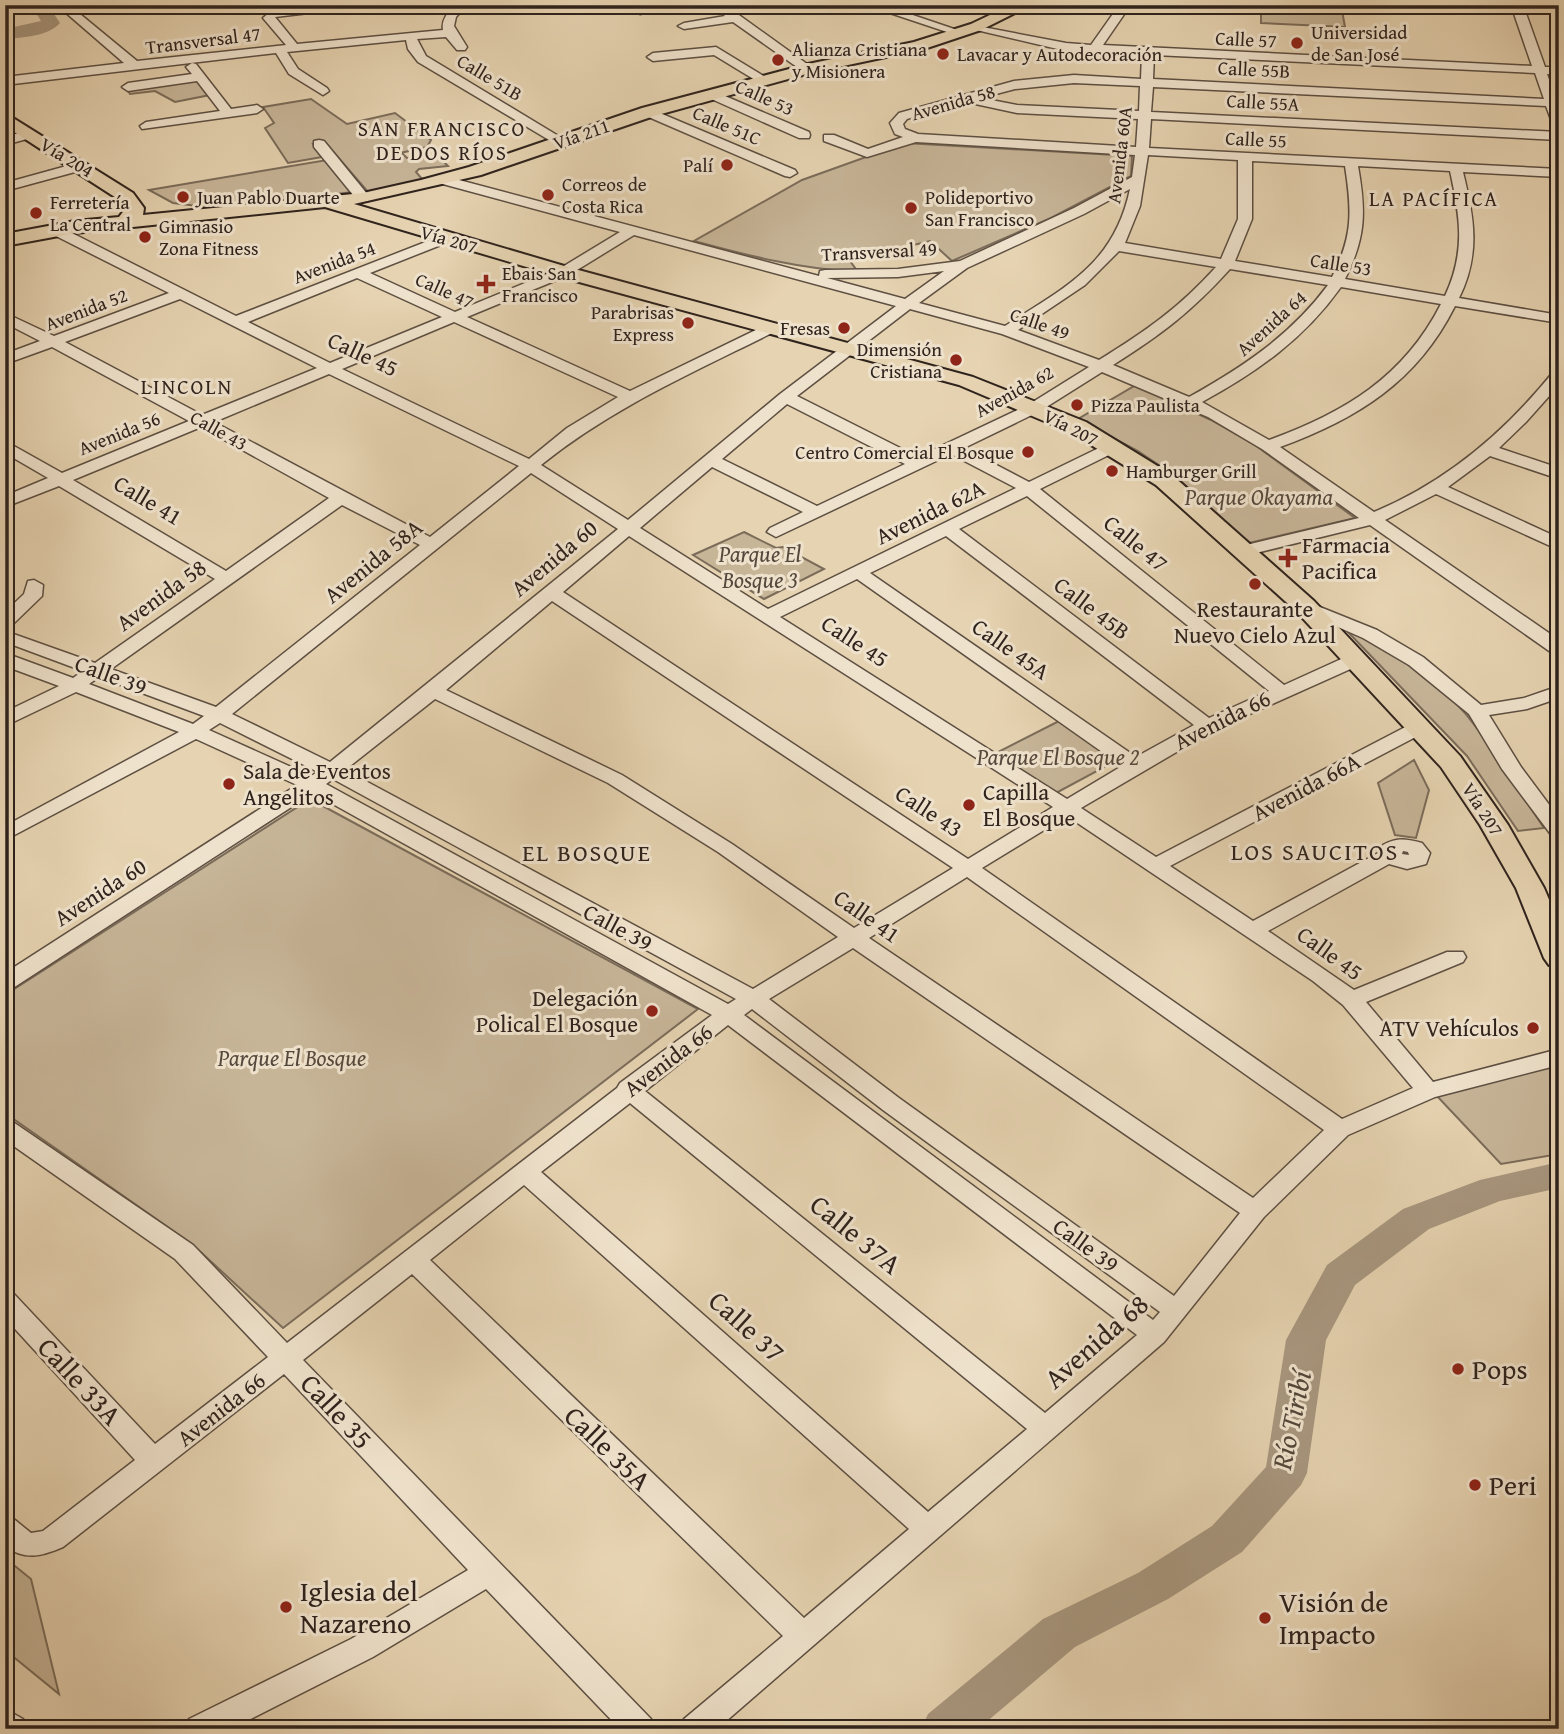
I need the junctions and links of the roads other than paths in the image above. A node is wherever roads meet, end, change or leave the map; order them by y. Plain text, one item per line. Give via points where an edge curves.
1 (62, 5) edge
2 (462, 5) edge
3 (672, 5) edge
4 (717, 5) edge
5 (870, 5) edge
6 (1024, 5) edge
7 (1517, 5) edge
8 (334, 7) dead end
9 (640, 11) dead end
10 (1119, 13) dead end
11 (736, 18) junction
12 (684, 26) dead end
13 (968, 30) junction
14 (448, 33) junction
15 (411, 38) junction
16 (293, 47) junction
17 (461, 47) dead end
18 (279, 48) junction
19 (1095, 48) junction
20 (1148, 52) junction
21 (653, 57) dead end
22 (186, 60) junction
23 (135, 66) junction
24 (808, 69) junction
25 (1540, 70) junction
26 (1559, 71) edge
27 (199, 77) junction
28 (1074, 79) joint
29 (764, 80) junction
30 (5, 81) edge
31 (1146, 83) junction
32 (128, 88) dead end
33 (323, 91) dead end
34 (711, 94) junction
35 (966, 98) junction
36 (1555, 103) edge
37 (257, 108) dead end
38 (648, 112) junction
39 (228, 113) junction
40 (1145, 116) junction
41 (5, 118) edge
42 (1559, 125) edge
43 (146, 126) dead end
44 (29, 134) junction
45 (804, 135) dead end
46 (1559, 136) edge
47 (829, 138) dead end
48 (915, 138) junction
49 (5, 141) edge
50 (559, 141) junction
51 (951, 141) joint
52 (319, 144) dead end
53 (1142, 151) junction
54 (1245, 157) junction
55 (1352, 163) junction
56 (81, 166) junction
57 (1456, 168) junction
58 (790, 173) dead end
59 (1559, 173) edge
60 (444, 180) junction
61 (1137, 180) junction
62 (5, 187) edge
63 (127, 197) junction
64 (302, 205) junction
65 (366, 206) junction
66 (1080, 211) junction
67 (222, 213) junction
68 (124, 222) junction
69 (1130, 222) junction
70 (75, 227) junction
71 (55, 230) junction
72 (631, 231) junction
73 (446, 238) junction
74 (5, 240) edge
75 (1116, 246) junction
76 (962, 265) junction
77 (1226, 265) junction
78 (564, 272) junction
79 (358, 273) junction
80 (798, 274) junction
81 (1337, 283) junction
82 (180, 294) junction
83 (1451, 301) junction
84 (907, 304) junction
85 (452, 316) junction
86 (5, 317) edge
87 (1559, 319) edge
88 (236, 321) junction
89 (771, 328) junction
90 (1007, 331) junction
91 (54, 341) junction
92 (847, 348) junction
93 (5, 359) edge
94 (1101, 365) junction
95 (330, 369) junction
96 (1559, 374) edge
97 (630, 397) junction
98 (786, 397) junction
99 (1189, 403) junction
100 (1034, 408) junction
101 (201, 420) junction
102 (5, 446) edge
103 (1268, 446) junction
104 (953, 448) junction
105 (1111, 448) junction
106 (1487, 449) junction
107 (711, 460) junction
108 (919, 464) junction
109 (531, 466) junction
110 (1559, 474) edge
111 (61, 478) junction
112 (1028, 488) junction
113 (1437, 488) junction
114 (340, 498) junction
115 (5, 502) edge
116 (818, 513) junction
117 (1371, 520) junction
118 (629, 528) junction
119 (948, 529) junction
120 (776, 532) dead end
121 (432, 545) junction
122 (1559, 545) edge
123 (1244, 551) junction
124 (858, 572) junction
125 (226, 578) junction
126 (34, 585) dead end
127 (551, 593) junction
128 (1305, 606) junction
129 (768, 617) junction
130 (5, 622) edge
131 (5, 636) edge
132 (1559, 649) edge
133 (5, 659) edge
134 (1357, 659) junction
135 (99, 670) junction
136 (76, 685) junction
137 (433, 691) junction
138 (1280, 691) junction
139 (1559, 692) edge
140 (1477, 710) junction
141 (219, 715) junction
142 (5, 720) edge
143 (1207, 726) junction
144 (1420, 727) junction
145 (195, 731) junction
146 (1135, 766) junction
147 (332, 771) junction
148 (312, 784) junction
149 (1068, 807) junction
150 (1559, 832) edge
151 (5, 834) edge
152 (1390, 855) dead end
153 (1154, 866) junction
154 (968, 868) junction
155 (1252, 930) junction
156 (850, 937) junction
157 (1455, 957) dead end
158 (1559, 958) edge
159 (5, 982) edge
160 (752, 998) junction
161 (1351, 1000) junction
162 (728, 1014) junction
163 (1559, 1057) edge
164 (628, 1089) junction
165 (1428, 1091) junction
166 (5, 1128) edge
167 (1340, 1129) junction
168 (525, 1172) junction
169 (1255, 1211) junction
170 (414, 1260) junction
171 (5, 1301) edge
172 (1177, 1311) junction
173 (1155, 1335) junction
174 (286, 1357) junction
175 (1045, 1428) junction
176 (154, 1462) junction
177 (5, 1528) edge
178 (928, 1528) junction
179 (489, 1573) junction
180 (803, 1636) junction
181 (5, 1723) edge
182 (12, 1729) edge
183 (200, 1729) edge
184 (640, 1729) edge
185 (695, 1729) edge

1 - 23 street
2 - 14 street via 450,16
3 - 9 street
4 - 11 street
5 - 13 street, Calle 57
6 - 13 main road, Vía 211
7 - 25 street
8 - 16 street via 271,14 269,18
10 - 19 street
11 - 12 street
11 - 24 street
13 - 19 street, Calle 57
13 - 24 main road, Vía 211 via 918,47
14 - 15 street, Transversal 47
14 - 17 street
15 - 16 street, Transversal 47
15 - 50 street, Calle 51B via 422,59
16 - 18 street, Transversal 47
18 - 22 street, Transversal 47
18 - 33 street via 293,71
19 - 20 street, Calle 57
20 - 25 street, Calle 57
20 - 31 street, Avenida 60A
21 - 29 street via 716,51
22 - 23 street, Transversal 47
22 - 27 street
23 - 30 street, Transversal 47
24 - 29 main road, Vía 211
25 - 26 street, Calle 57
25 - 36 street
27 - 32 street
27 - 39 street
28 - 31 street, Calle 55B
28 - 35 street, Avenida 58 via 1014,85
29 - 34 main road, Vía 211
31 - 36 street, Calle 55B
31 - 40 street, Avenida 60A
34 - 38 main road, Vía 211
34 - 45 street, Calle 53
35 - 40 street, Calle 55A via 1017,109
35 - 48 street, Avenida 58 via 904,116 896,123 900,131
36 - 42 street
37 - 39 street
38 - 50 main road, Vía 211
38 - 58 street, Calle 51C
39 - 43 street
40 - 46 street, Calle 55A
40 - 53 street, Avenida 60A
41 - 44 main road, Vía 204
44 - 49 street
44 - 56 main road, Vía 204
47 - 48 street via 867,153
48 - 51 street, Avenida 58
50 - 60 main road, Vía 211
51 - 53 street, Calle 55
52 - 65 street
53 - 54 street, Calle 55
53 - 61 street, Avenida 60A
54 - 55 street, Calle 55
54 - 77 street, Avenida 62 via 1245,219
55 - 57 street, Calle 55
55 - 81 street, Avenida 64 via 1358,225
56 - 62 street
56 - 63 main road, Vía 204
57 - 59 street, Calle 55
57 - 83 street via 1468,229 1464,268
60 - 65 main road, Vía 211
60 - 72 street, Calle 49
61 - 66 street, Avenida 60
61 - 69 street, Avenida 60A
63 - 67 main road, Vía 204 via 163,211
63 - 68 main road via 135,213
63 - 70 main road via 113,212
64 - 65 main road, Vía 207
64 - 65 main road, Vía 207
64 - 67 main road
65 - 73 main road, Vía 207
66 - 69 street via 1118,212 1126,214
66 - 76 street, Avenida 60
67 - 68 main road
68 - 70 main road
69 - 75 street, Avenida 60A
70 - 71 main road
71 - 74 main road
71 - 82 street, Calle 45
72 - 78 street, Avenida 56
72 - 80 street, Calle 49
73 - 78 main road, Vía 207
73 - 79 street, Avenida 54
75 - 77 street, Calle 53
75 - 90 street, Avenida 60A via 1079,282
76 - 80 street, Transversal 49 via 898,273
76 - 84 street, Avenida 60
77 - 81 street, Calle 53
77 - 94 street, Avenida 62 via 1160,329
78 - 85 street, Avenida 56
78 - 89 main road, Vía 207
79 - 85 street, Calle 47
79 - 88 street, Avenida 54
80 - 84 street, Calle 49
81 - 83 street, Calle 53
81 - 99 street, Avenida 64 via 1316,312 1279,347 1241,375
82 - 88 street, Calle 45
82 - 91 street, Avenida 52
83 - 87 street, Calle 53
83 - 103 street via 1426,342 1364,402 1324,425
84 - 90 street, Calle 49
84 - 92 street, Avenida 60
85 - 95 street, Avenida 56
85 - 97 street, Calle 47
86 - 91 street, Calle 43
88 - 95 street, Calle 45
89 - 92 main road, Vía 207
89 - 97 street, Avenida 58A
90 - 94 street, Calle 49
91 - 93 street, Avenida 52
91 - 101 street, Calle 43
92 - 98 street, Avenida 60
92 - 100 main road, Vía 207 via 966,381
94 - 99 street, Calle 49
94 - 100 street, Avenida 62
95 - 101 street, Avenida 56
95 - 109 street, Calle 45
96 - 106 street via 1543,397
97 - 109 street, Avenida 58A via 573,431
98 - 107 street, Avenida 60
98 - 108 street
99 - 103 street, Calle 49
100 - 104 street, Avenida 62
100 - 105 main road, Vía 207
101 - 111 street, Avenida 56
101 - 114 street, Calle 43
102 - 111 street, Calle 41
103 - 117 street, Calle 49
104 - 108 street, Avenida 62
104 - 112 street, Calle 47
105 - 112 street, Avenida 62A
105 - 123 main road, Vía 207 via 1164,480
106 - 110 street
106 - 113 street
107 - 116 street
107 - 118 street, Avenida 60
108 - 116 street, Avenida 62
109 - 118 street, Calle 45
109 - 121 street, Avenida 58A
111 - 115 street, Avenida 56
111 - 125 street, Calle 41
112 - 119 street, Avenida 62A
112 - 138 street, Calle 47
113 - 117 street
113 - 122 street
114 - 121 street, Calle 43
114 - 125 street, Avenida 58
116 - 120 street, Avenida 62
117 - 123 street
117 - 132 street, Calle 49
118 - 127 street, Avenida 60
118 - 129 street, Calle 45
119 - 124 street, Avenida 62A
119 - 143 street, Calle 45B
121 - 141 street, Avenida 58A
123 - 128 main road, Vía 207
124 - 129 street, Avenida 62A
124 - 146 street, Calle 45A
125 - 135 street, Avenida 58
126 - 130 street via 33,596
127 - 137 street, Avenida 60
127 - 154 street, Calle 43
128 - 134 main road, Vía 207
128 - 140 street via 1370,634 1416,661
129 - 149 street, Calle 45
131 - 135 street, Calle 39
133 - 136 street, Calle 39
134 - 138 street, Avenida 66
134 - 144 main road, Vía 207
135 - 136 street, Avenida 58
135 - 141 street, Calle 39
136 - 142 street, Avenida 58
136 - 145 street, Calle 39
137 - 147 street, Avenida 60
137 - 156 street, Calle 41 via 615,779 725,848
138 - 143 street, Avenida 66
139 - 140 street via 1527,704
140 - 150 street via 1512,769
141 - 145 street, Avenida 58A
141 - 147 street, Calle 39
143 - 146 street, Avenida 66
144 - 153 street, Avenida 66A
144 - 158 main road, Vía 207 via 1451,762 1494,825 1530,888
145 - 148 street, Calle 39
145 - 151 street, Avenida 58A
146 - 149 street, Avenida 66
147 - 148 street, Avenida 60
147 - 160 street, Calle 39
148 - 159 street, Avenida 60
148 - 162 street, Calle 39
149 - 153 street, Calle 45
149 - 154 street, Avenida 66
152 - 155 street
153 - 155 street, Calle 45
154 - 156 street, Avenida 66
154 - 167 street, Calle 43
155 - 161 street, Calle 45
156 - 160 street, Avenida 66
156 - 169 street, Calle 41
157 - 161 street
160 - 162 street, Avenida 66
160 - 172 street, Calle 39
161 - 165 street, Calle 45
162 - 164 street, Avenida 66
162 - 173 street, Calle 39
163 - 165 street, Avenida 68
164 - 168 street, Avenida 66
164 - 175 street, Calle 37A
165 - 167 street, Avenida 68
166 - 174 street, Calle 35 via 184,1252
167 - 169 street, Avenida 68
168 - 170 street, Avenida 66
168 - 178 street, Calle 37
169 - 172 street, Avenida 68
170 - 174 street, Avenida 66
170 - 180 street, Calle 35A
171 - 176 street, Calle 33A
172 - 173 street, Avenida 68
173 - 175 street, Avenida 68
174 - 176 street, Avenida 66
174 - 179 street, Calle 35
175 - 178 street, Avenida 68
176 - 177 street, Avenida 66 via 53,1539 35,1547 22,1545
178 - 180 street, Avenida 68
179 - 183 street via 362,1648
179 - 184 street, Calle 35
180 - 185 street, Avenida 68
181 - 182 street

